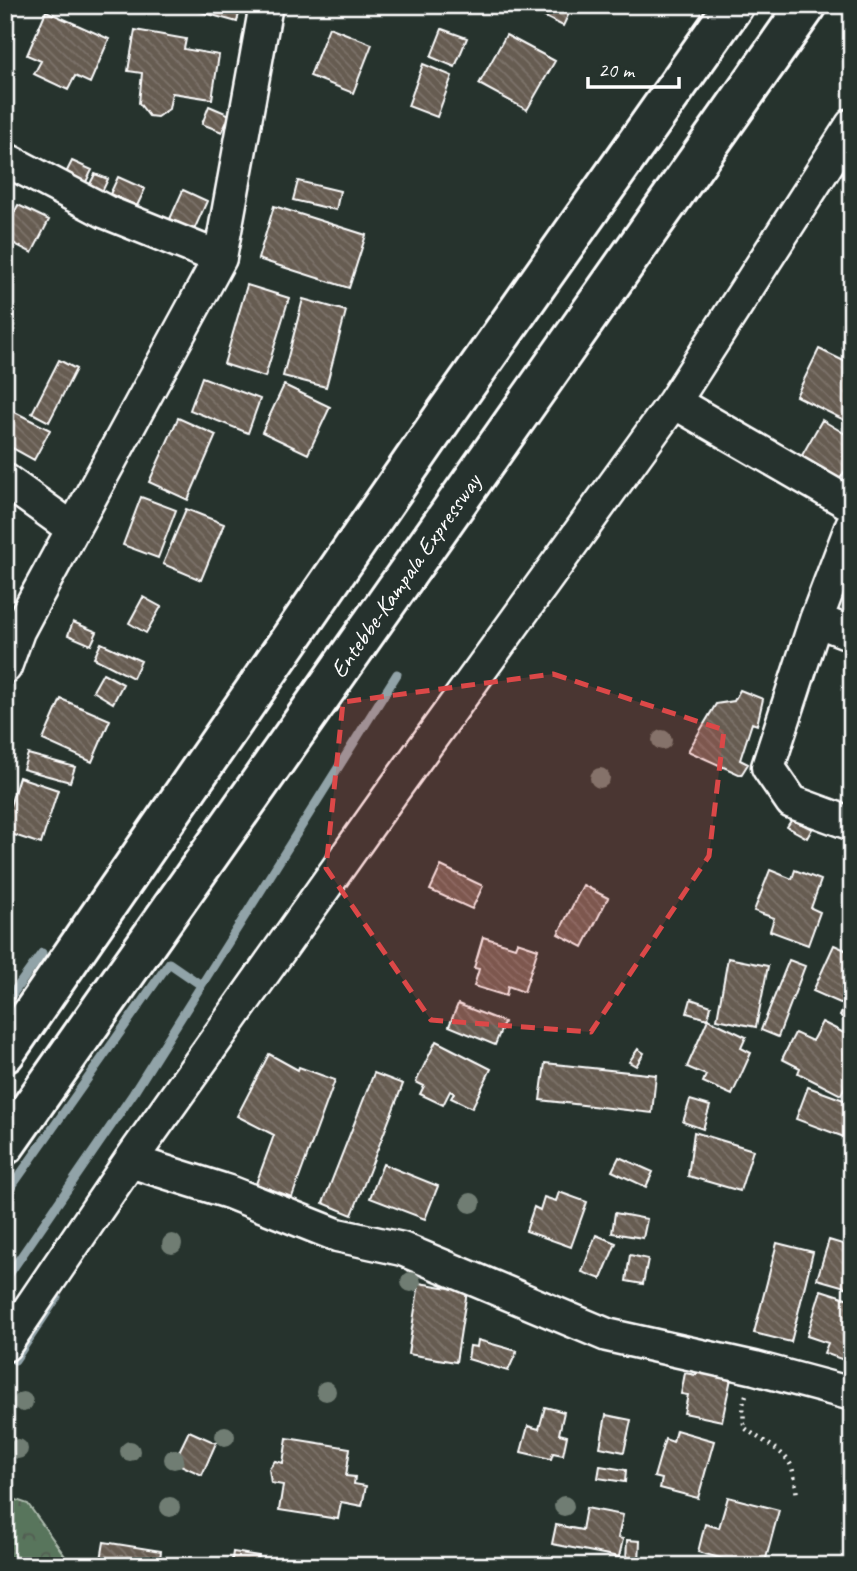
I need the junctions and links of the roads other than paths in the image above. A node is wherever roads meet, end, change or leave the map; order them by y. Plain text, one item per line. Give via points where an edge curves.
1 (266, 5) edge
2 (734, 5) edge
3 (807, 5) edge
4 (852, 125) edge
5 (5, 159) edge
6 (220, 258) junction
7 (674, 401) junction
8 (5, 480) edge
9 (852, 506) edge
10 (852, 525) edge
11 (73, 529) junction
12 (816, 620) junction
13 (852, 634) edge
14 (5, 667) edge
15 (852, 824) edge
16 (5, 1053) edge
17 (5, 1145) edge
18 (130, 1161) junction
19 (5, 1345) edge
20 (852, 1394) edge

1 - 6 street
2 - 16 highway via 428,438
3 - 17 highway, Entebbe-Kampala Expressway
4 - 7 street
5 - 6 street via 106,212
6 - 11 street
7 - 9 street
7 - 18 street
8 - 11 street
10 - 12 street
11 - 14 street via 18,631
12 - 13 street
12 - 15 street via 768,767 792,802
18 - 19 street
18 - 20 street via 229,1192 337,1235 402,1249 607,1335

